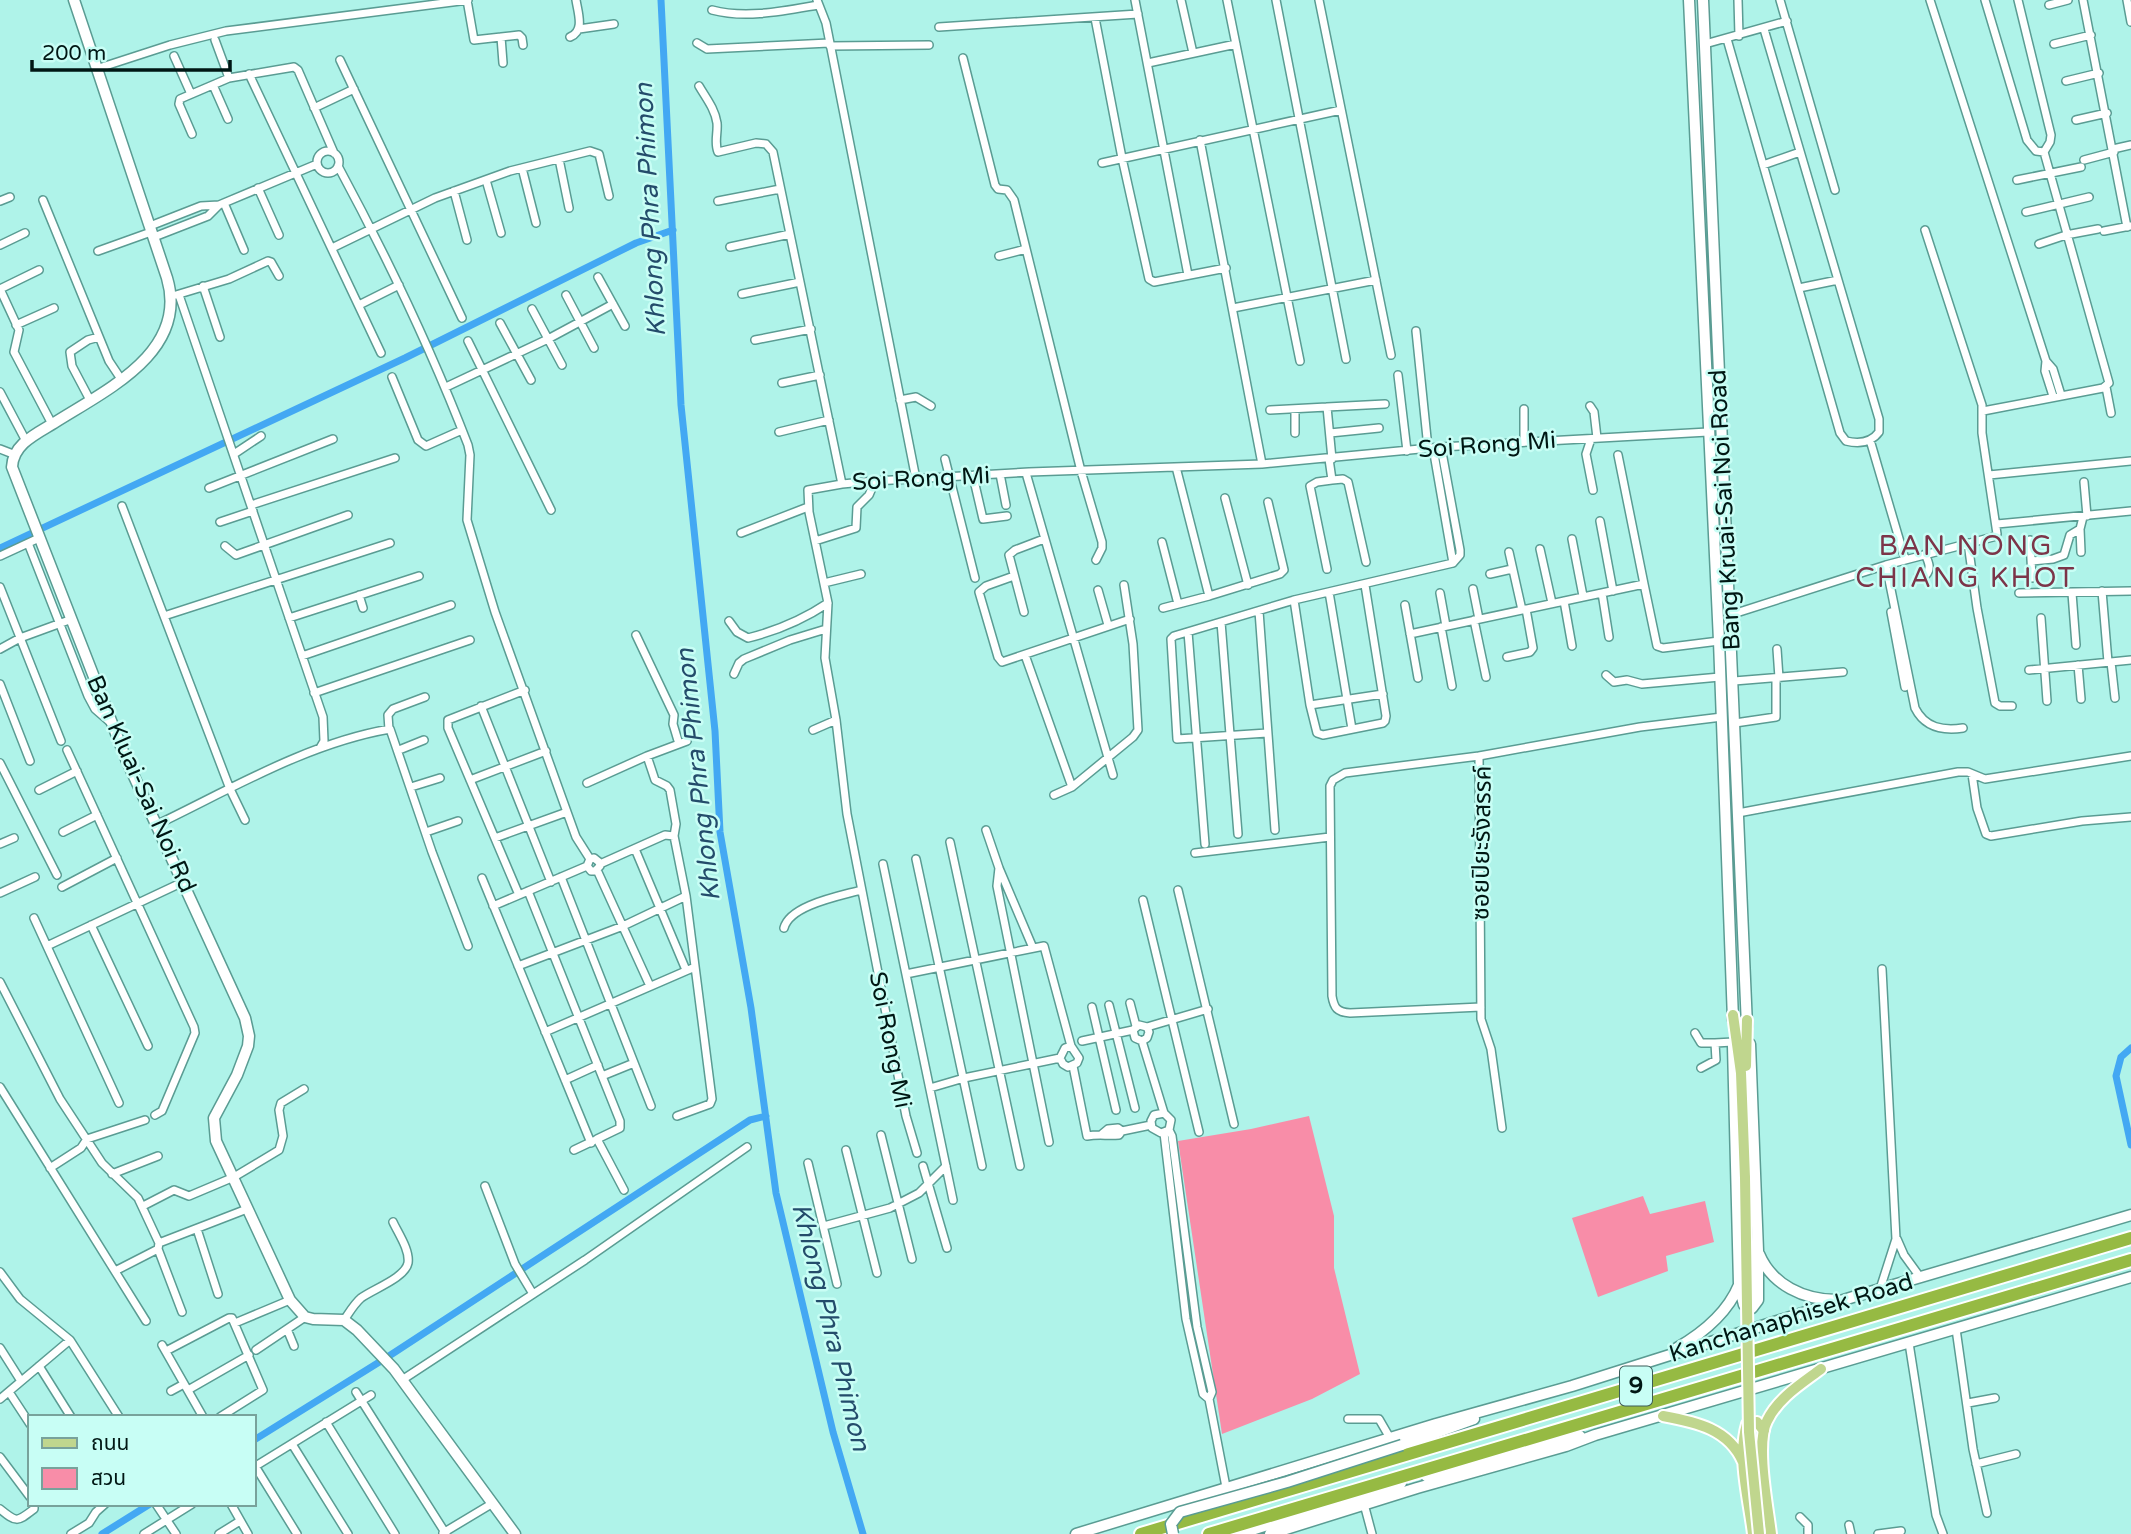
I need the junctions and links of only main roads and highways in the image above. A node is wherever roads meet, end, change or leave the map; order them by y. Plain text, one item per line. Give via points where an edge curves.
1 (74, 0) edge
2 (1703, 4) edge
3 (1689, 5) edge
4 (1733, 1015) junction
5 (1747, 1020) junction
6 (1747, 1178) junction
7 (2131, 1215) edge
8 (2131, 1238) edge
9 (1758, 1251) junction
10 (2131, 1260) edge
11 (2131, 1278) edge
12 (1739, 1284) junction
13 (1845, 1300) junction
14 (1658, 1358) junction
15 (1821, 1369) junction
16 (1515, 1403) junction
17 (1663, 1416) junction
18 (1763, 1431) junction
19 (1595, 1434) junction
20 (1744, 1465) junction
21 (514, 1534) edge
22 (1076, 1534) edge
23 (1141, 1534) edge
24 (1173, 1534) edge
25 (1209, 1534) edge
26 (1238, 1534) edge
27 (1270, 1534) edge
28 (1753, 1534) edge
29 (1762, 1534) edge
30 (1772, 1534) edge

1 - 21 main road, Ban Kluai-Sai Noi Rd via 175,294 161,339 144,361 26,441 13,454 12,467 111,722 248,1027 245,1057 214,1118 216,1141 247,1209 290,1300 305,1317 344,1320 377,1350
2 - 3 main road
2 - 5 main road, Bang Kruai-Sai Noi Road
3 - 4 main road, Bang Kruai-Sai Noi Road
4 - 6 main road
4 - 12 main road, Bang Kruai-Sai Noi Road
5 - 6 main road
5 - 9 main road, Bang Kruai-Sai Noi Road
6 - 29 main road, bridge via 1753,1412
7 - 13 main road
8 - 23 highway, Kanchanaphisek Road / 9
9 - 12 main road, Bang Kruai-Sai Noi Road via 1758,1300 1752,1308 1744,1305
9 - 13 main road via 1768,1272 1792,1289
10 - 25 highway, Kanchanaphisek Road / 9
11 - 15 main road
12 - 14 main road via 1731,1302 1712,1323
13 - 14 main road
14 - 16 main road
15 - 17 main road
15 - 18 main road via 1777,1406
16 - 22 main road
16 - 24 main road, bridge via 1402,1445 1180,1512 1171,1524
17 - 19 main road
17 - 20 main road via 1692,1421 1723,1435 1733,1443
18 - 20 main road via 1757,1422 1747,1424
18 - 30 main road
19 - 26 main road via 1559,1438
19 - 27 main road
20 - 28 main road

